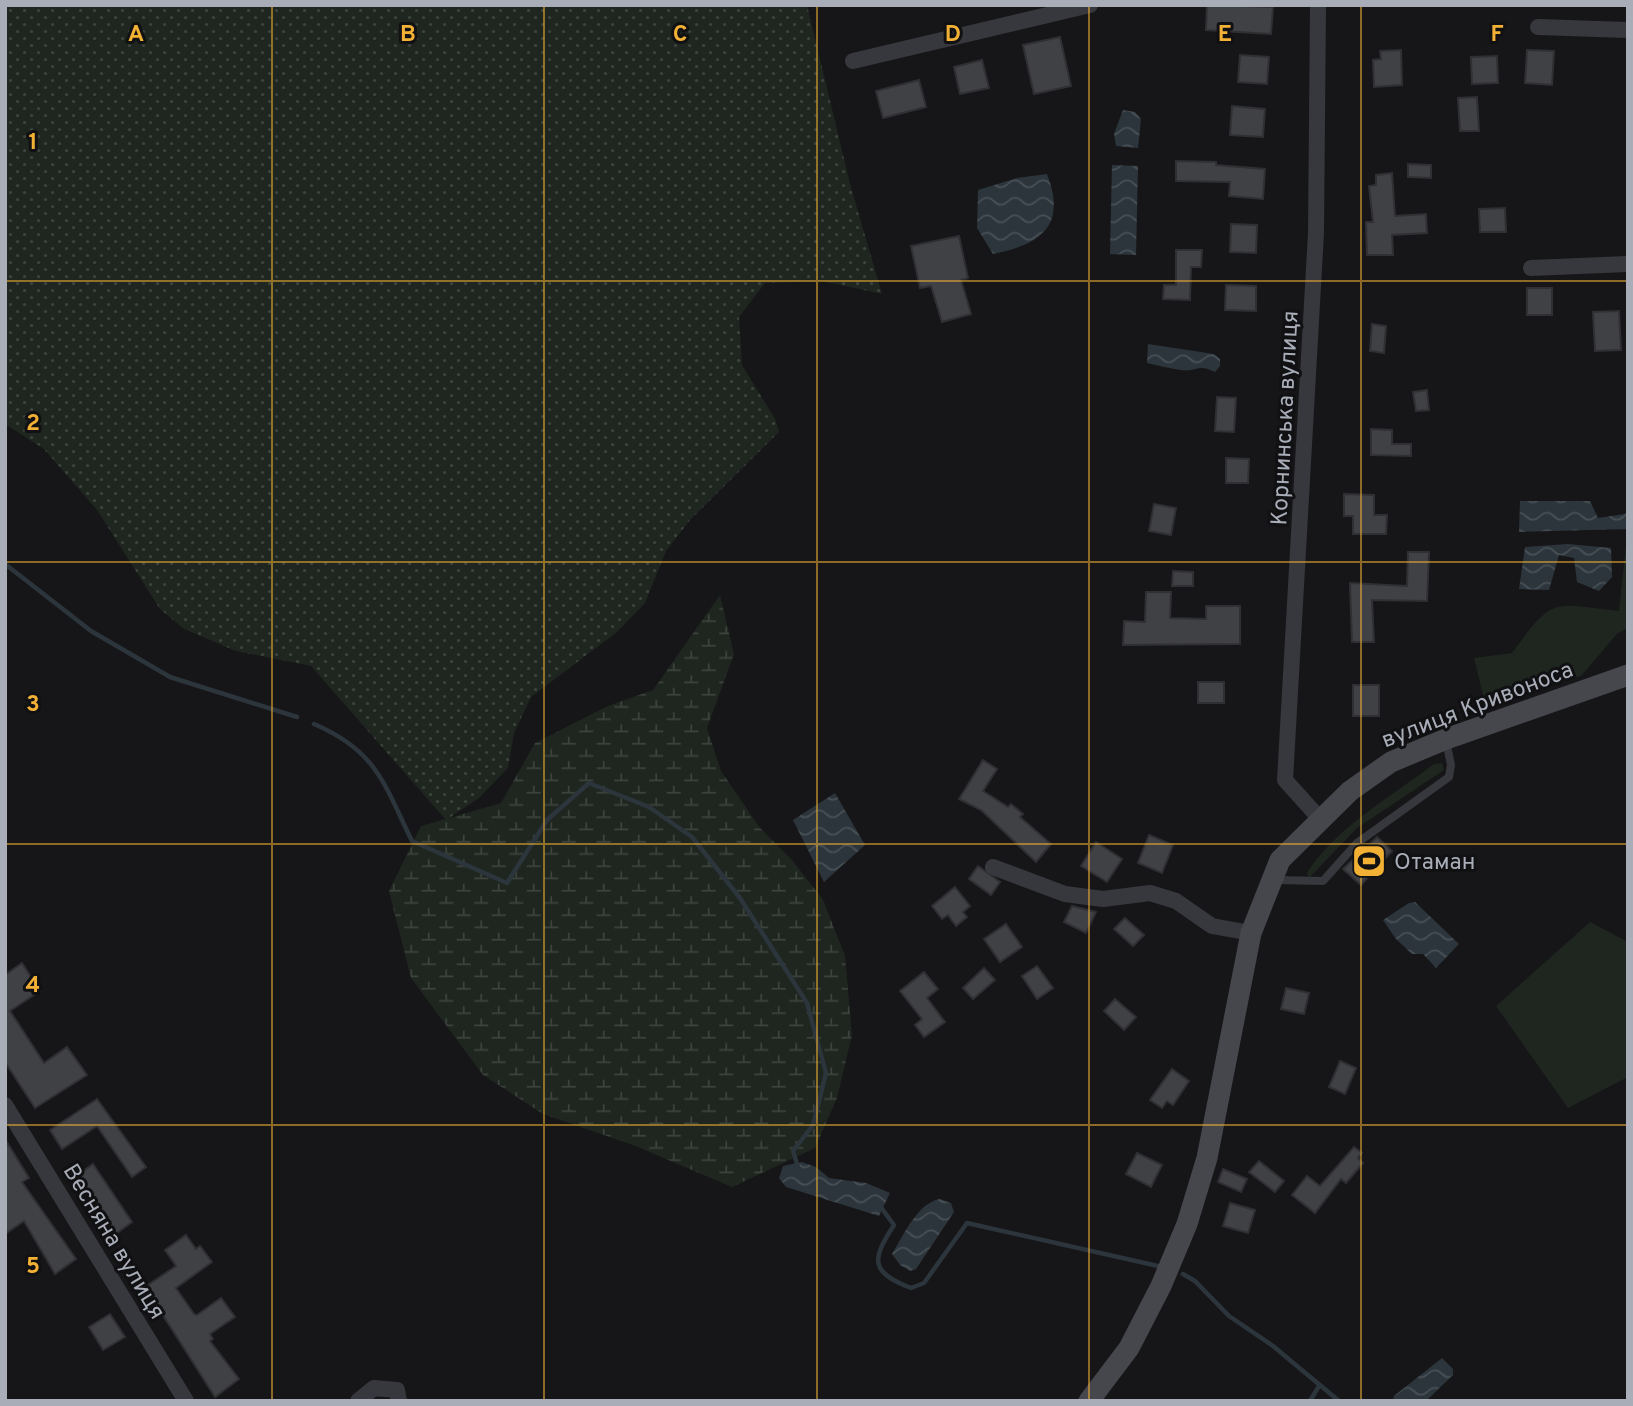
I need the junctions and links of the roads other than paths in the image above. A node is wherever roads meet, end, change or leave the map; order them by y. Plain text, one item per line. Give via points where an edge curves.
1 (1090, 5) edge
2 (1318, 5) edge
3 (1538, 27) dead end
4 (1628, 30) edge
5 (853, 61) dead end
6 (1628, 264) edge
7 (1531, 268) dead end
8 (1628, 675) edge
9 (1446, 738) junction
10 (1321, 820) junction
11 (993, 867) dead end
12 (1272, 879) junction
13 (1251, 933) junction
14 (5, 1105) edge
15 (186, 1401) edge
16 (358, 1401) edge
17 (400, 1401) edge
18 (1089, 1401) edge

1 - 5 street
2 - 10 street, Корнинська вулиця via 1316,233 1285,780
3 - 4 street
6 - 7 street
8 - 9 main road, вулиця Кривоноса
9 - 10 main road, вулиця Кривоноса via 1391,762 1350,791
9 - 12 lane via 1449,777 1357,843 1323,881
10 - 12 main road, вулиця Кривоноса via 1280,860
11 - 13 street via 1065,894 1103,899 1150,893 1176,901 1212,926
12 - 13 main road, вулиця Кривоноса
13 - 18 main road, вулиця Кривоноса via 1207,1158 1187,1224 1129,1348
14 - 15 street, Весняна вулиця
16 - 17 street via 374,1388 397,1390

